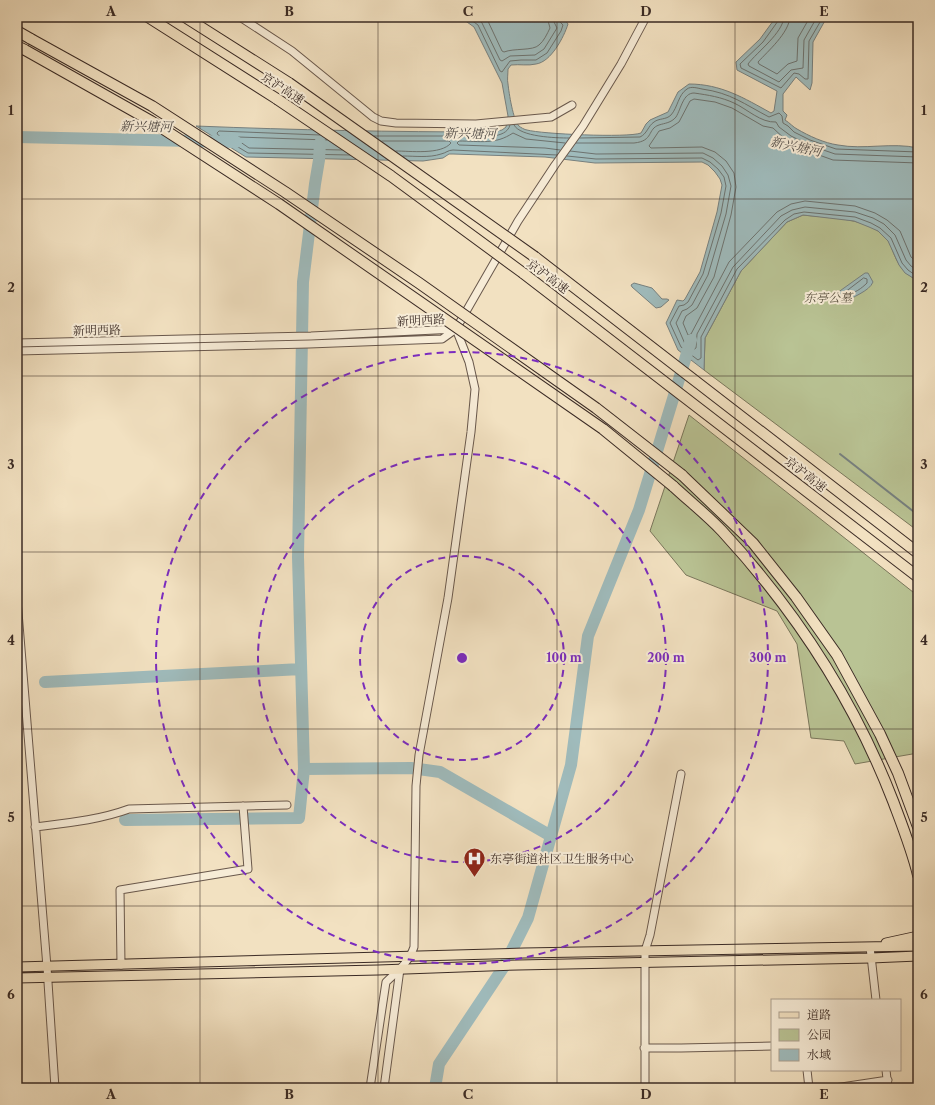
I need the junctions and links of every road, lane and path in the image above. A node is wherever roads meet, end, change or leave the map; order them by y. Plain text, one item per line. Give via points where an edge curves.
1 (148, 17) edge
2 (185, 17) edge
3 (240, 17) edge
4 (646, 17) edge
5 (17, 31) edge
6 (21, 48) edge
7 (572, 105) dead end
8 (456, 329) junction
9 (17, 343) edge
10 (17, 351) edge
11 (918, 553) edge
12 (918, 577) edge
13 (17, 600) edge
14 (681, 774) dead end
15 (287, 805) dead end
16 (242, 806) junction
17 (917, 824) edge
18 (35, 827) junction
19 (918, 875) edge
20 (918, 936) edge
21 (918, 946) edge
22 (870, 947) junction
23 (645, 951) junction
24 (918, 956) edge
25 (411, 957) junction
26 (871, 958) junction
27 (918, 962) edge
28 (644, 963) junction
29 (121, 965) junction
30 (17, 967) edge
31 (47, 967) junction
32 (400, 969) junction
33 (17, 978) edge
34 (47, 978) junction
35 (876, 999) edge
36 (771, 1046) edge
37 (644, 1048) junction
38 (807, 1071) edge
39 (886, 1071) edge
40 (888, 1080) junction
41 (55, 1088) edge
42 (370, 1088) edge
43 (384, 1088) edge
44 (645, 1088) edge
45 (809, 1088) edge
46 (835, 1088) edge
47 (888, 1088) edge

1 - 12 highway, 京沪高速, bridge via 277,99 391,176 523,273
2 - 11 highway, 京沪高速, bridge via 289,84 535,257
3 - 7 street via 292,51 381,121 476,124 551,117
4 - 8 street via 583,126 518,221
5 - 17 highway, bridge via 152,106 285,192 596,408 682,475 753,543 837,655 880,734
6 - 19 highway, bridge via 151,121 279,204 603,429 673,486 721,530 793,616 825,663 882,772
8 - 9 street, 新明西路 via 311,336
8 - 10 street, 新明西路 via 442,339
8 - 25 street via 469,362 475,389 448,598 419,755 416,786 414,947
13 - 18 street
14 - 23 street
15 - 16 street
16 - 18 street via 129,809 114,815
16 - 29 street via 248,869 120,890
18 - 31 street
20 - 22 main road
21 - 22 main road
22 - 23 main road
22 - 26 street
23 - 25 main road
23 - 28 street
24 - 26 main road
25 - 29 main road
25 - 32 street
26 - 27 main road
26 - 28 main road
26 - 35 street
28 - 32 main road
28 - 37 street
29 - 31 main road
30 - 31 main road
31 - 34 street
32 - 34 main road
32 - 42 street via 386,982
32 - 43 street
33 - 34 main road
34 - 41 street
36 - 37 street
37 - 44 street
38 - 45 street
39 - 40 street
40 - 46 street
40 - 47 street

